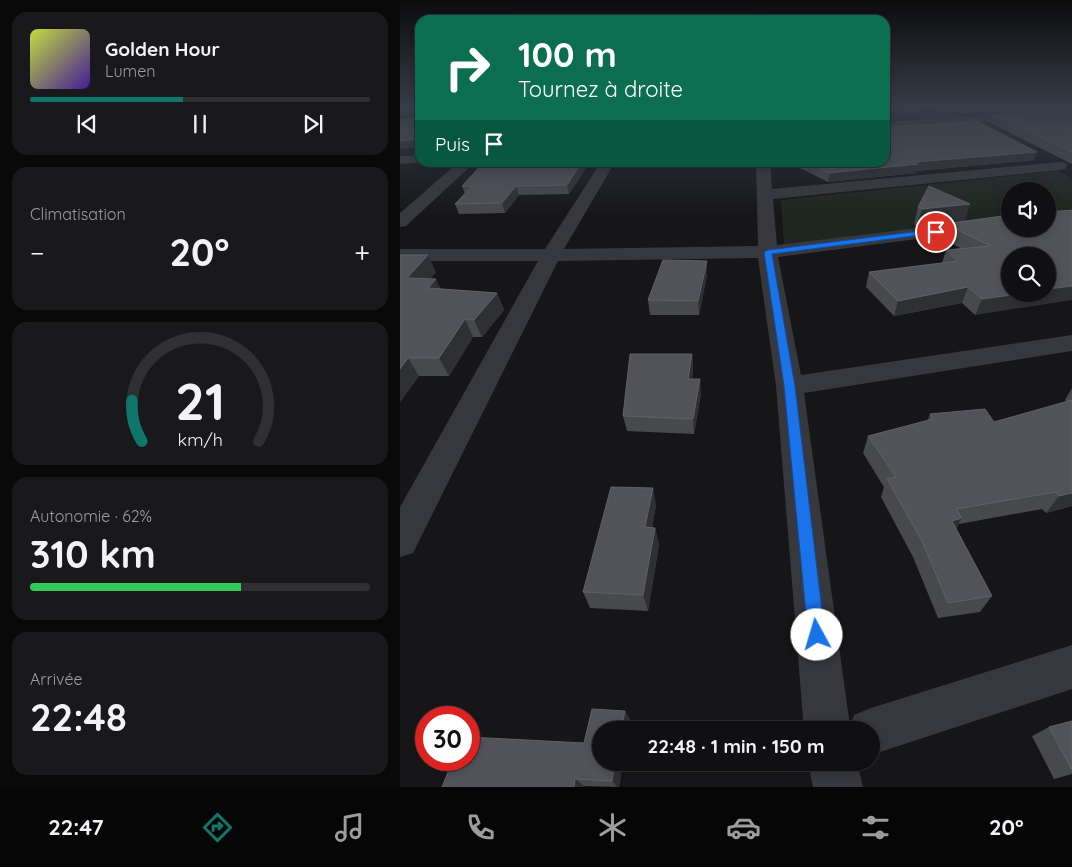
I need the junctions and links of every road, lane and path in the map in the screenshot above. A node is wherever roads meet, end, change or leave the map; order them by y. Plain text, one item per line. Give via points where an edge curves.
1 (1035, 153) edge
2 (415, 159) edge
3 (400, 160) edge
4 (462, 167) edge
5 (605, 167) edge
6 (763, 167) edge
7 (1066, 169) edge
8 (765, 196) junction
9 (400, 222) edge
10 (1001, 223) edge
11 (768, 252) junction
12 (400, 255) edge
13 (551, 255) junction
14 (1072, 343) edge
15 (790, 386) junction
16 (400, 541) edge
17 (1072, 667) edge
18 (826, 721) edge
19 (880, 729) edge
20 (834, 771) edge
21 (838, 787) edge

1 - 7 street
2 - 3 street
4 - 9 street
5 - 13 street
6 - 8 street
7 - 8 street
8 - 11 street
10 - 11 street
11 - 13 street
11 - 15 street
12 - 13 street
13 - 16 street
14 - 15 street
15 - 18 street
17 - 19 street
20 - 21 street

